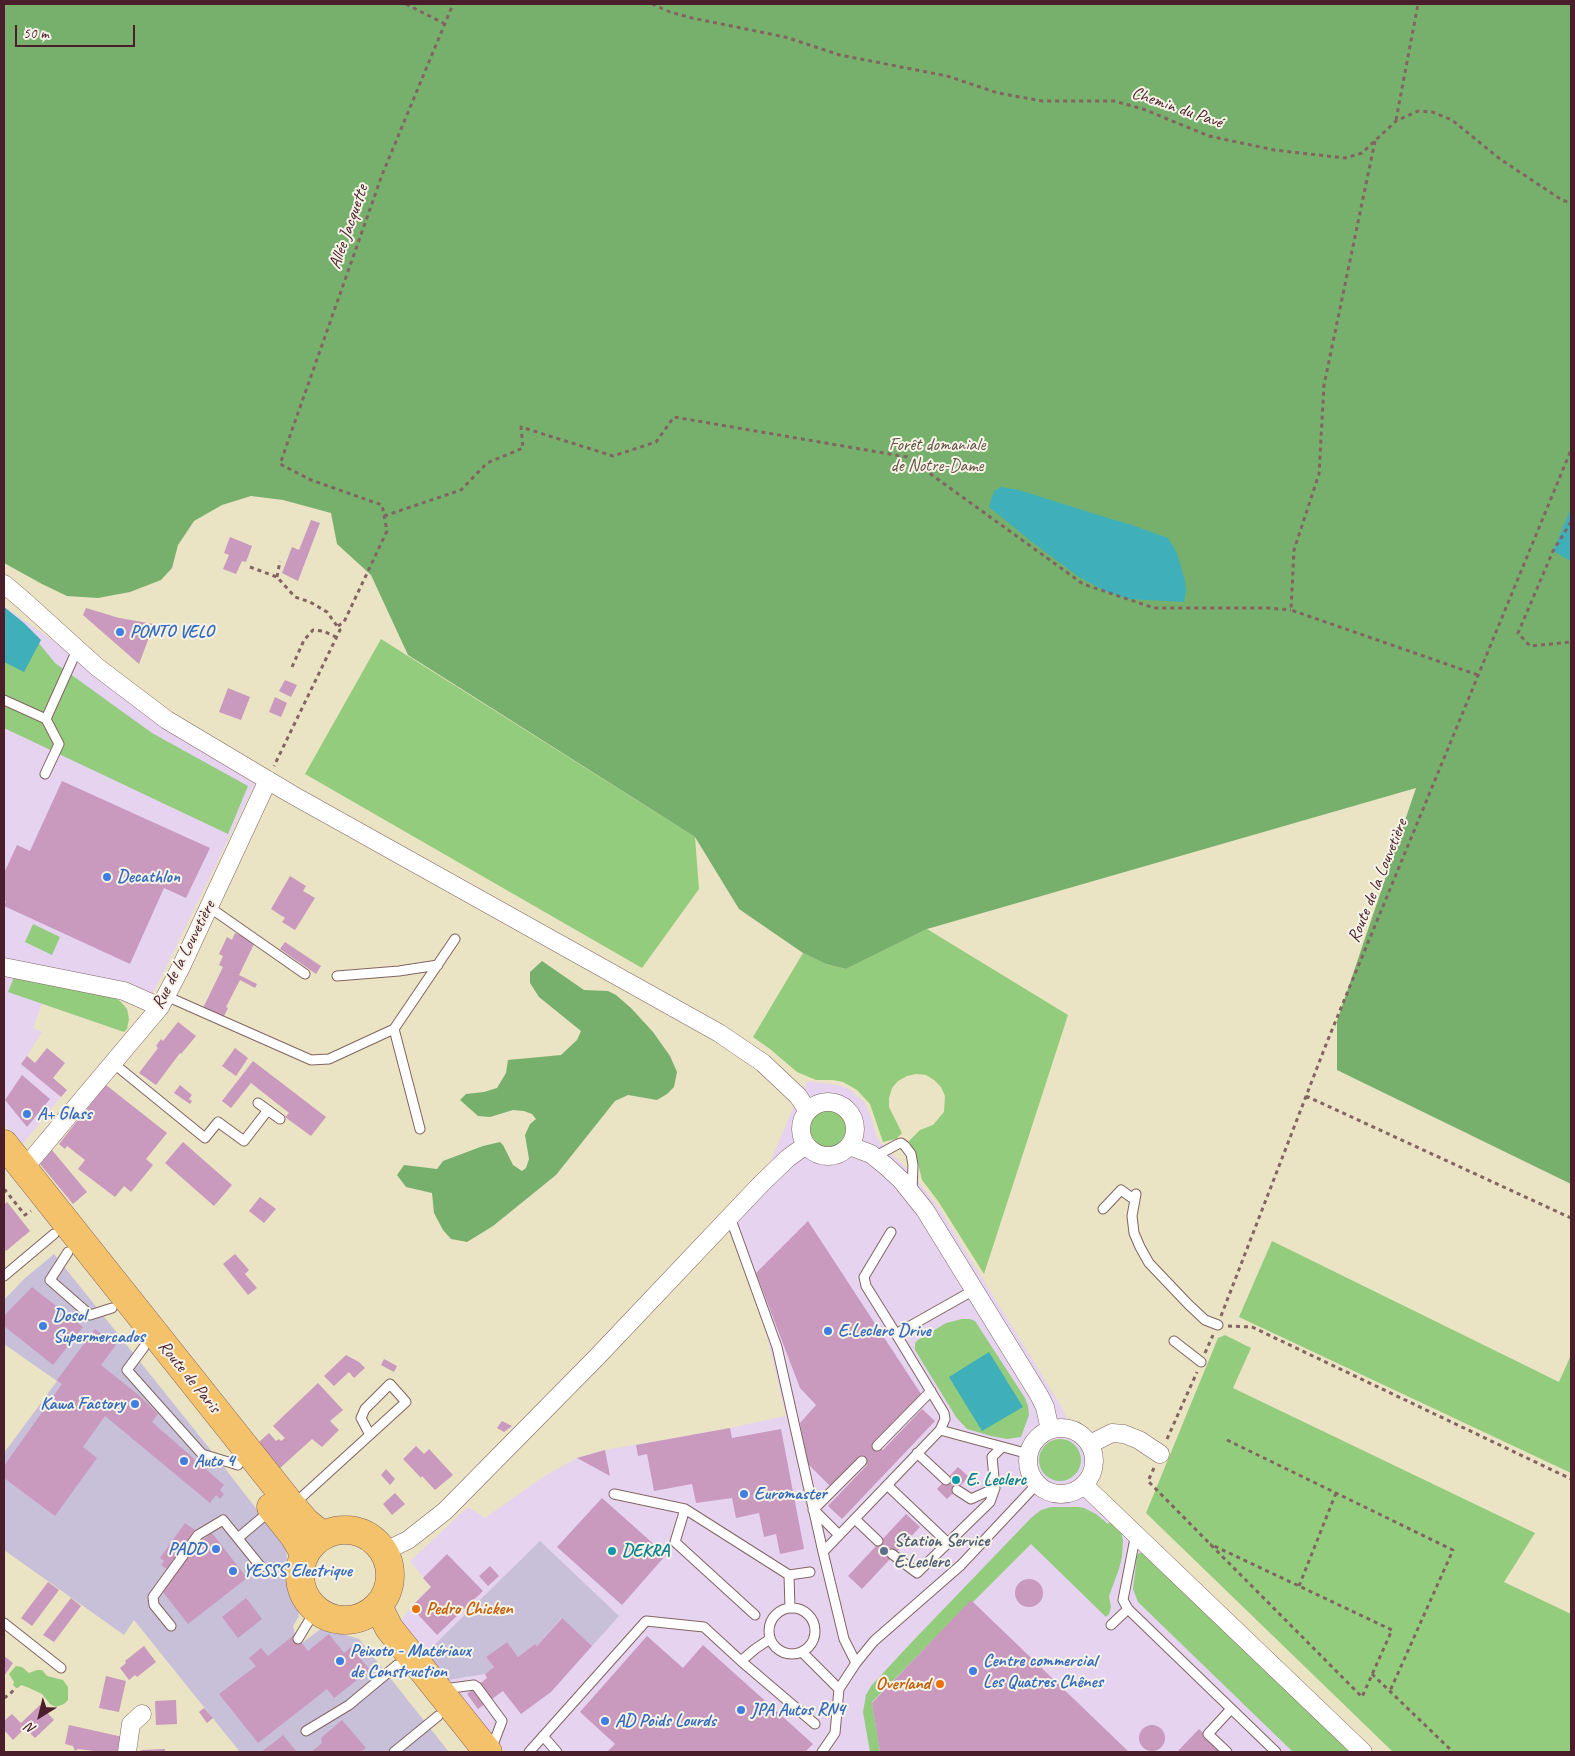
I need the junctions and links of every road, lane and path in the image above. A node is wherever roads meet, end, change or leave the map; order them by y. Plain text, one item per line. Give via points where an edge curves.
1 (406, 4) edge
2 (453, 4) edge
3 (652, 4) edge
4 (1418, 4) edge
5 (445, 24) junction
6 (1396, 121) junction
7 (1375, 141) junction
8 (1571, 203) edge
9 (1571, 450) edge
10 (384, 516) junction
11 (1571, 522) edge
12 (280, 560) dead end
13 (250, 567) dead end
14 (277, 577) junction
15 (4, 584) edge
16 (1291, 610) junction
17 (338, 626) junction
18 (336, 637) junction
19 (1571, 642) edge
20 (77, 650) junction
21 (292, 668) dead end
22 (1478, 675) junction
23 (4, 700) edge
24 (46, 719) junction
25 (45, 774) dead end
26 (268, 780) junction
27 (209, 907) junction
28 (455, 939) dead end
29 (438, 965) junction
30 (4, 967) edge
31 (305, 974) dead end
32 (337, 976) dead end
33 (163, 1001) junction
34 (394, 1030) junction
35 (113, 1063) junction
36 (1306, 1096) junction
37 (258, 1103) dead end
38 (268, 1110) junction
39 (808, 1111) junction
40 (280, 1119) dead end
41 (420, 1128) dead end
42 (4, 1144) edge
43 (806, 1145) junction
44 (850, 1146) junction
45 (874, 1157) junction
46 (33, 1158) dead end
47 (4, 1171) edge
48 (4, 1191) edge
49 (912, 1192) junction
50 (34, 1209) junction
51 (1103, 1209) dead end
52 (730, 1217) junction
53 (1571, 1218) edge
54 (891, 1232) dead end
55 (61, 1243) junction
56 (4, 1276) edge
57 (974, 1290) junction
58 (1218, 1325) junction
59 (896, 1334) junction
60 (1174, 1341) dead end
61 (1201, 1362) junction
62 (931, 1391) junction
63 (940, 1430) junction
64 (1050, 1430) junction
65 (370, 1435) junction
66 (1227, 1440) dead end
67 (1090, 1444) junction
68 (878, 1446) dead end
69 (1002, 1447) junction
70 (918, 1453) junction
71 (1029, 1454) junction
72 (1160, 1454) junction
73 (862, 1461) dead end
74 (1571, 1479) edge
75 (946, 1480) dead end
76 (1037, 1484) junction
77 (887, 1485) junction
78 (1084, 1485) junction
79 (995, 1488) junction
80 (957, 1490) dead end
81 (1336, 1493) junction
82 (614, 1494) dead end
83 (282, 1507) junction
84 (685, 1509) junction
85 (814, 1510) junction
86 (855, 1519) junction
87 (1136, 1533) junction
88 (839, 1535) junction
89 (238, 1538) junction
90 (878, 1541) dead end
91 (948, 1544) junction
92 (1210, 1544) junction
93 (314, 1545) junction
94 (383, 1552) junction
95 (823, 1552) junction
96 (892, 1554) dead end
97 (261, 1567) dead end
98 (810, 1572) dead end
99 (789, 1575) junction
100 (1299, 1586) junction
101 (378, 1606) junction
102 (790, 1608) junction
103 (316, 1609) junction
104 (1128, 1609) junction
105 (756, 1615) dead end
106 (353, 1620) junction
107 (4, 1623) edge
108 (1111, 1625) dead end
109 (171, 1626) dead end
110 (298, 1638) dead end
111 (770, 1639) junction
112 (802, 1652) junction
113 (741, 1660) junction
114 (856, 1663) junction
115 (397, 1666) junction
116 (62, 1668) dead end
117 (1372, 1674) junction
118 (16, 1687) dead end
119 (839, 1689) junction
120 (1390, 1691) junction
121 (4, 1698) edge
122 (1232, 1709) junction
123 (142, 1714) dead end
124 (438, 1716) junction
125 (815, 1724) dead end
126 (306, 1731) dead end
127 (543, 1736) junction
128 (827, 1750) edge
129 (127, 1752) edge
130 (394, 1752) edge
131 (466, 1752) edge
132 (489, 1752) edge
133 (529, 1752) edge
134 (557, 1752) edge
135 (1227, 1752) edge
136 (1276, 1752) edge
137 (1363, 1752) edge
138 (1453, 1752) edge

1 - 5 path
2 - 5 path, Allée Jacquette
3 - 7 path, Chemin du Pavé via 692,18 785,37 840,55 947,76 998,93 1042,101 1114,101 1143,109 1209,136 1274,150 1345,158 1362,153
4 - 6 path
5 - 10 path, Allée Jacquette via 382,175 280,464 311,480 382,505
6 - 7 path, Chemin du Pavé
6 - 8 path, Chemin du Pavé via 1418,112 1432,112 1452,120 1500,159
7 - 16 path via 1324,385 1319,474 1294,550
9 - 22 path, Route de la Louvetière
10 - 16 path via 460,490 486,463 522,448 521,427 613,456 656,442 674,417 907,457 1084,584 1154,608
10 - 17 path via 387,531 344,622
11 - 19 path via 1553,551 1518,633 1530,646
12 - 14 path
13 - 14 path
14 - 17 path via 295,597 327,612
15 - 20 street
16 - 22 path
17 - 18 path via 340,630
18 - 21 path via 313,630 304,640
18 - 26 path
20 - 24 lane
20 - 26 street via 167,720
22 - 36 path, Route de la Louvetière
23 - 24 lane
24 - 25 lane via 59,744
26 - 27 street, Rue de la Louvetière
26 - 39 street via 719,1033 769,1068 798,1096
27 - 31 lane
27 - 33 street, Rue de la Louvetière
28 - 29 lane
29 - 32 lane
29 - 34 lane
30 - 33 street
33 - 34 lane via 311,1060 329,1059
33 - 35 street, Rue de la Louvetière
34 - 41 lane
35 - 38 lane via 205,1138 218,1122 244,1141
35 - 46 street, Rue de la Louvetière
36 - 53 path
36 - 58 path, Route de la Louvetière
37 - 38 lane
38 - 40 lane
39 - 43 street via 801,1124
39 - 44 street via 824,1102 842,1105 854,1119 856,1129
42 - 83 main road, Route de Paris
43 - 44 street via 812,1151 828,1156 844,1152
43 - 52 street via 788,1158
44 - 45 street
45 - 49 street
45 - 49 lane via 898,1144 905,1146 913,1165
47 - 50 main road, Route de Paris
48 - 50 path via 25,1216
49 - 57 street
50 - 55 main road, Route de Paris
51 - 58 lane via 1121,1190 1136,1197 1132,1216 1134,1233 1149,1263 1205,1320
52 - 85 lane via 777,1347
52 - 94 street via 445,1511 408,1540
54 - 59 lane via 864,1277 866,1286
55 - 56 lane
55 - 83 main road, Route de Paris via 238,1465
57 - 59 lane
57 - 64 street via 1039,1395
58 - 61 path, Route de la Louvetière
58 - 74 path via 1252,1327
59 - 62 lane
60 - 61 lane
61 - 72 path, Route de la Louvetière
62 - 63 lane via 944,1413
62 - 68 lane
63 - 69 lane
63 - 70 lane
64 - 67 street via 1072,1430
64 - 71 street via 1040,1435
65 - 65 lane via 406,1402 390,1384 365,1409 361,1418
65 - 83 lane
66 - 81 path
67 - 72 street via 1112,1433 1124,1434
67 - 78 street via 1094,1466
69 - 71 lane
69 - 79 lane via 992,1457
70 - 75 lane
70 - 77 lane
71 - 76 street via 1028,1465
72 - 92 path, Route de la Louvetière via 1148,1481
73 - 85 lane
76 - 78 street via 1061,1494
76 - 114 lane via 961,1565 874,1641
77 - 86 lane
77 - 91 lane
78 - 87 street
79 - 80 lane via 971,1499
79 - 91 lane via 990,1502
81 - 100 path
81 - 120 path via 1453,1550
82 - 84 lane
83 - 89 lane
83 - 93 main road, Route de Paris via 294,1536
84 - 99 lane
84 - 105 lane via 675,1542
85 - 88 lane
85 - 95 lane
86 - 88 lane
86 - 90 lane
87 - 104 lane via 1123,1600
87 - 137 street
88 - 95 lane
89 - 97 lane
89 - 109 lane via 222,1520 198,1535 153,1598 154,1605
91 - 96 lane via 917,1573
92 - 100 path
92 - 117 path via 1362,1697
93 - 94 main road via 336,1532 350,1531 363,1534
93 - 103 main road via 301,1566 300,1578 302,1590
94 - 101 main road via 390,1580
95 - 114 lane via 844,1639
98 - 99 lane
99 - 102 lane
100 - 117 path via 1392,1630
101 - 106 main road
101 - 132 main road via 389,1628
102 - 111 lane via 774,1616 769,1627
102 - 112 lane via 805,1612 814,1625 813,1640
103 - 106 main road via 333,1619
103 - 110 lane
104 - 108 lane
104 - 122 lane
106 - 115 main road via 375,1636
107 - 116 lane
111 - 112 lane via 783,1652
111 - 113 lane
112 - 119 lane
113 - 125 lane
113 - 127 lane via 704,1627 646,1622
114 - 119 lane
115 - 124 main road
115 - 126 lane via 349,1705
117 - 120 path
118 - 121 path
119 - 128 lane via 835,1733
120 - 138 path
122 - 135 lane via 1208,1734
122 - 136 lane
123 - 129 street via 131,1724
124 - 130 lane
124 - 131 main road
127 - 133 lane
127 - 134 lane

